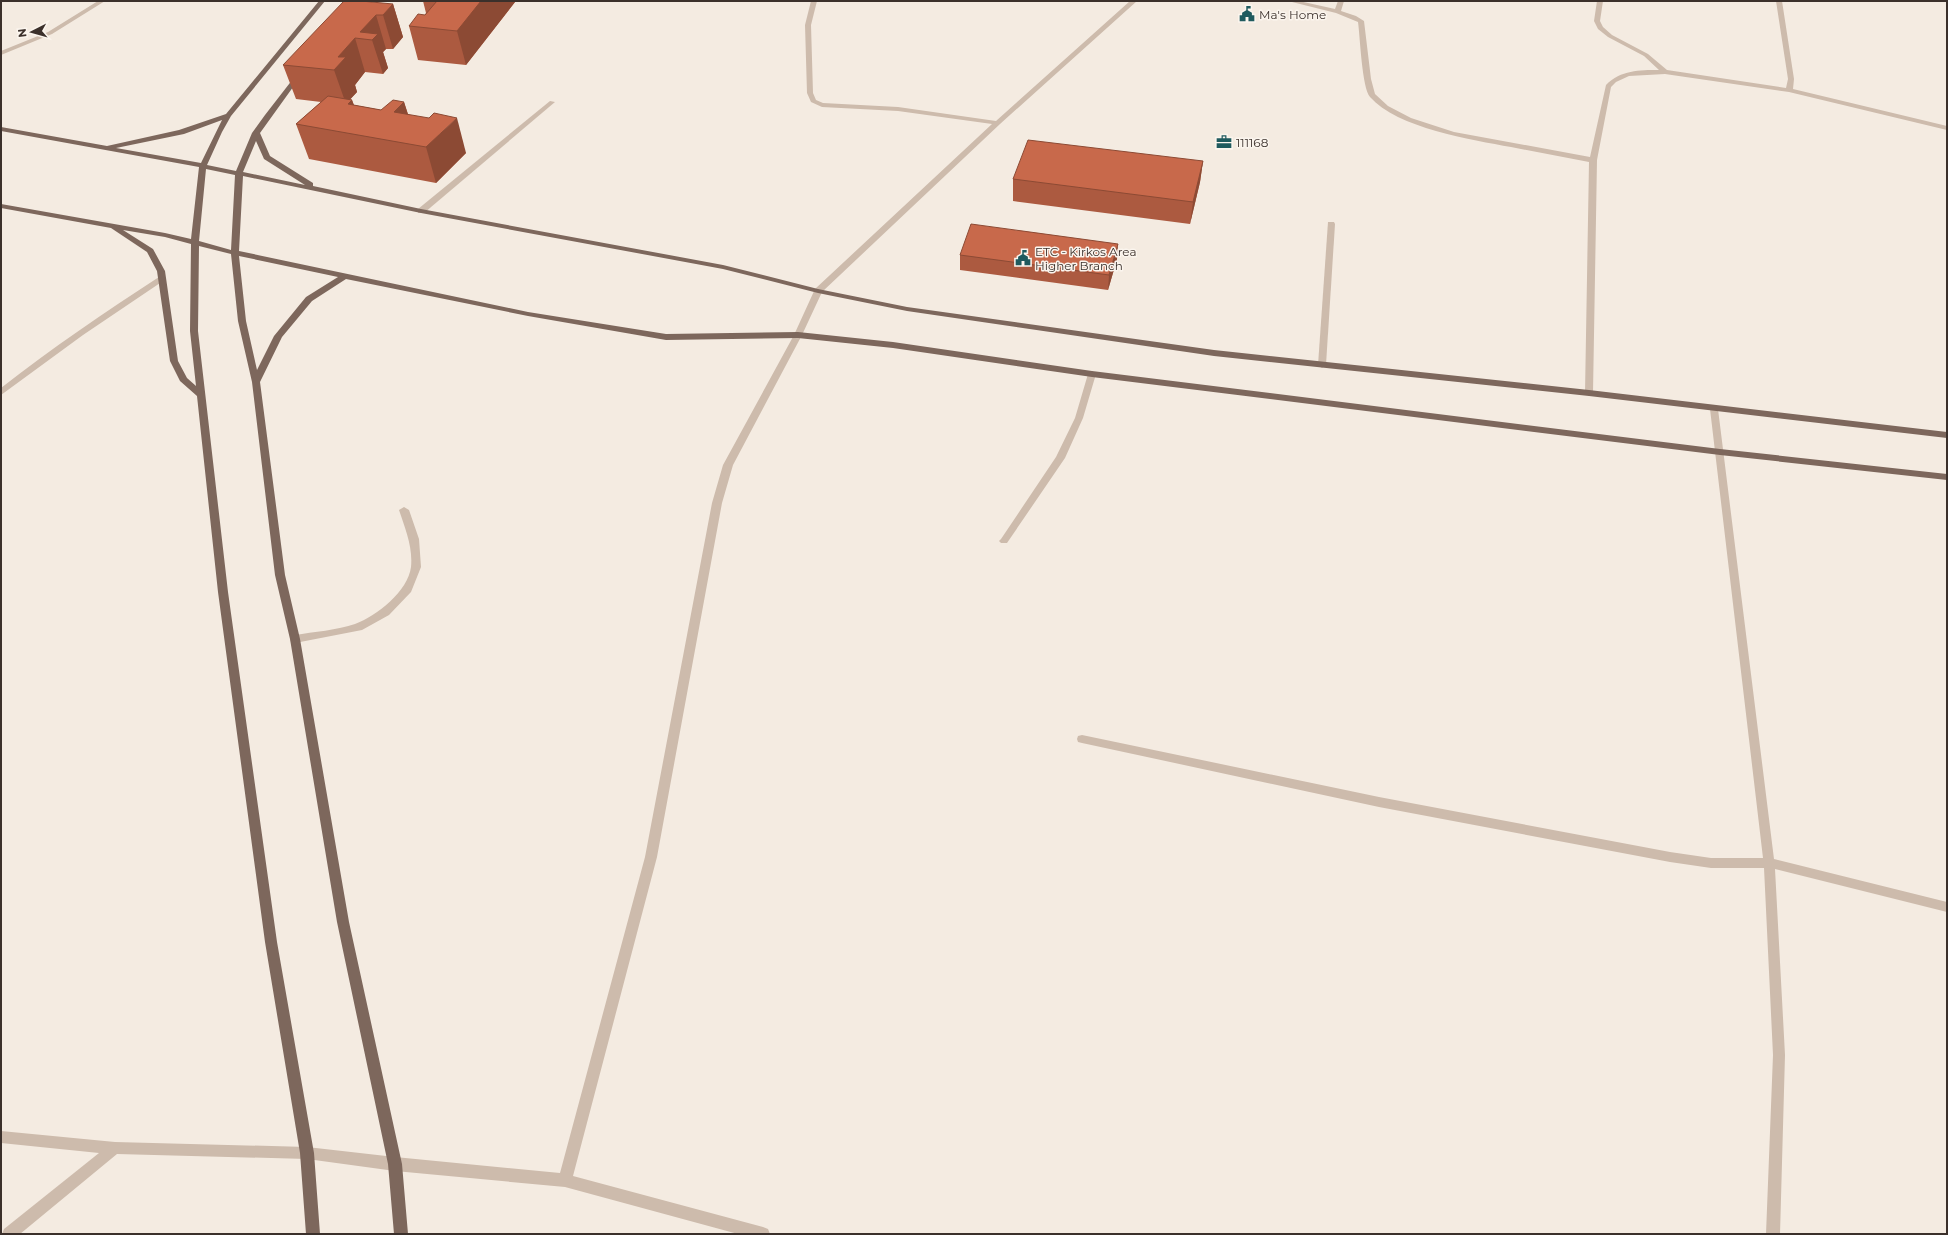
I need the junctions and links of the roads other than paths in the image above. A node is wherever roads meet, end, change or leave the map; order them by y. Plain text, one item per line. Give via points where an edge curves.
1 (102, 1) edge
2 (322, 1) edge
3 (814, 1) edge
4 (1134, 1) edge
5 (1290, 1) edge
6 (1341, 1) edge
7 (1600, 1) edge
8 (1778, 1) edge
9 (1338, 12) junction
10 (1, 53) edge
11 (302, 70) edge
12 (1665, 72) junction
13 (1789, 90) junction
14 (552, 102) dead end
15 (228, 115) junction
16 (998, 123) junction
17 (1947, 128) edge
18 (1, 130) edge
19 (256, 133) junction
20 (102, 148) junction
21 (1593, 160) junction
22 (203, 166) junction
23 (239, 173) junction
24 (316, 189) junction
25 (1, 206) edge
26 (421, 211) junction
27 (1331, 224) dead end
28 (111, 225) junction
29 (194, 242) junction
30 (235, 253) junction
31 (345, 276) junction
32 (162, 279) junction
33 (818, 291) junction
34 (798, 335) junction
35 (1322, 364) junction
36 (1092, 374) junction
37 (256, 382) junction
38 (1, 392) edge
39 (1589, 393) junction
40 (201, 395) junction
41 (1714, 409) junction
42 (1947, 435) edge
43 (1720, 452) junction
44 (1947, 477) edge
45 (404, 510) dead end
46 (1004, 541) dead end
47 (295, 639) junction
48 (1082, 739) dead end
49 (1769, 863) junction
50 (1947, 907) edge
51 (1, 1137) edge
52 (115, 1148) junction
53 (307, 1153) junction
54 (395, 1164) junction
55 (565, 1180) junction
56 (9, 1234) edge
57 (313, 1234) edge
58 (401, 1234) edge
59 (763, 1234) edge
60 (1773, 1234) edge

1 - 10 street via 50,33
2 - 15 main road
3 - 16 street via 808,25 810,93 813,101 822,105 898,109
4 - 16 street
5 - 9 street
6 - 9 street
7 - 12 street via 1597,21 1600,28 1646,55
8 - 13 street via 1791,79
9 - 21 street via 1361,21 1372,95 1386,107 1410,119 1452,134
11 - 19 main road
12 - 13 street
12 - 21 street via 1634,72 1615,77 1608,86
13 - 17 street
14 - 26 street
15 - 20 main road via 181,132
15 - 22 main road
16 - 33 street
18 - 20 main road
19 - 23 main road
19 - 24 main road via 267,157
20 - 22 main road
21 - 39 street
22 - 23 main road
22 - 29 main road
23 - 24 main road
23 - 30 main road
24 - 26 main road
25 - 28 main road
26 - 33 main road via 723,267
27 - 35 street
28 - 29 main road
28 - 32 main road via 150,251 161,271
29 - 30 main road
29 - 40 main road via 194,332
30 - 31 main road
30 - 37 main road via 242,321
31 - 34 main road via 528,314 666,337
31 - 37 main road via 308,299 295,314 278,336
32 - 38 street via 53,352
32 - 40 main road via 174,361 183,379
33 - 34 street
33 - 35 main road via 907,310 1214,353
34 - 36 main road via 893,345
34 - 55 street via 728,465 717,503 651,857
35 - 39 main road
36 - 43 main road
36 - 46 street via 1079,418 1060,458
37 - 47 main road via 280,575
39 - 41 main road
40 - 53 main road via 223,592 270,934
41 - 42 main road
41 - 43 street
43 - 44 main road
43 - 49 street
45 - 47 street via 414,539 416,567 408,590 385,612 358,626
47 - 54 main road via 343,922
48 - 49 street via 1379,802 1670,857 1711,863
49 - 50 street
49 - 60 street via 1780,1055
51 - 52 street
52 - 53 street
52 - 56 street
53 - 54 street
53 - 57 main road
54 - 55 street
54 - 58 main road
55 - 59 street

